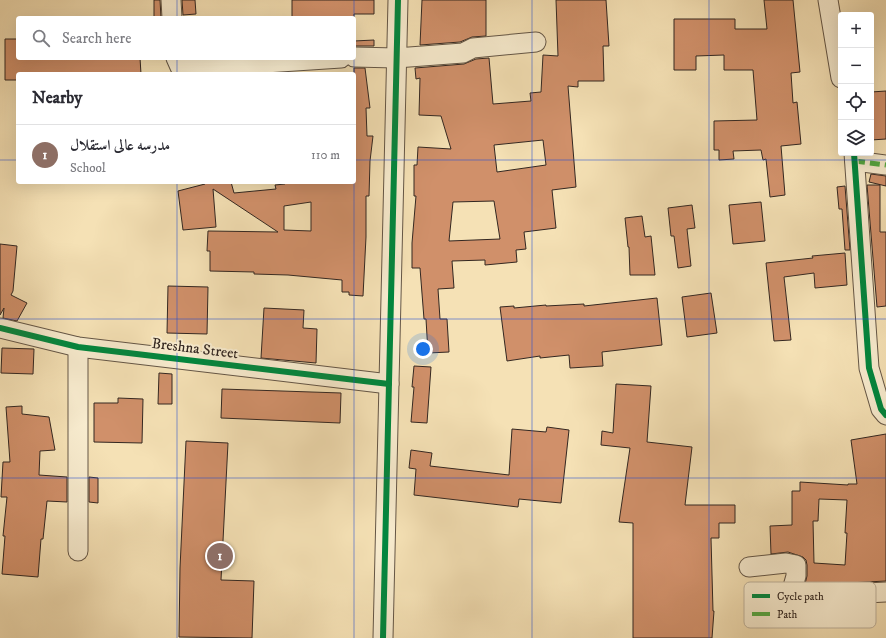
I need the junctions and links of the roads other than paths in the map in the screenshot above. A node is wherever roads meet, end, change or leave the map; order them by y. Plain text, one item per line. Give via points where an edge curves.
1 (171, 0) edge
2 (398, 0) edge
3 (828, 0) edge
4 (172, 16) edge
5 (536, 42) dead end
6 (356, 57) edge
7 (396, 58) junction
8 (177, 60) edge
9 (311, 60) edge
10 (838, 60) edge
11 (854, 157) edge
12 (886, 165) edge
13 (0, 328) edge
14 (78, 347) junction
15 (389, 384) junction
16 (886, 415) edge
17 (78, 551) dead end
18 (749, 567) dead end
19 (794, 582) edge
20 (886, 592) edge
21 (876, 593) edge
22 (383, 638) edge

1 - 4 street
2 - 7 street
3 - 10 street
5 - 7 street via 473,48 463,53
6 - 7 street
7 - 15 street
8 - 9 street via 180,67 191,68
11 - 12 street
11 - 16 street via 869,368 881,409
13 - 14 street, Breshna Street
14 - 15 street, Breshna Street
14 - 17 street
15 - 22 street
18 - 19 street via 786,563 796,565
20 - 21 street

